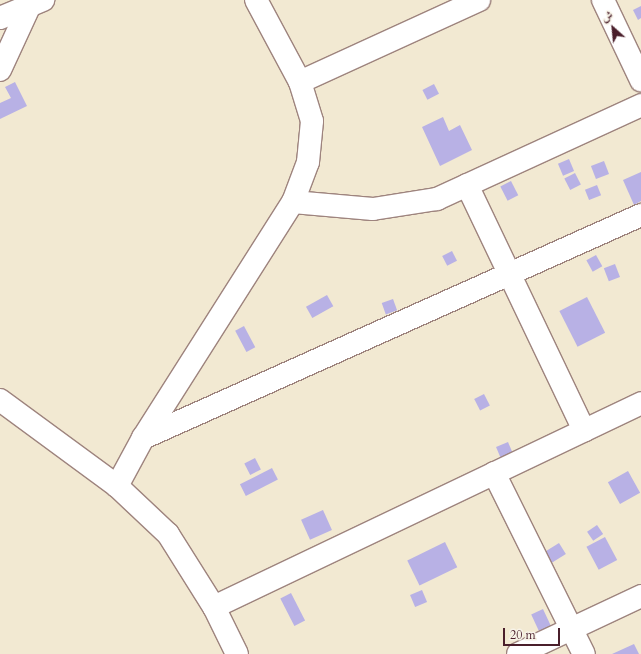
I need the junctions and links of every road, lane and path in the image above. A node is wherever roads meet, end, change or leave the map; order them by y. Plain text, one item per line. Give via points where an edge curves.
1 (256, 0) edge
2 (479, 0) edge
3 (602, 0) edge
4 (36, 3) edge
5 (0, 18) edge
6 (0, 70) edge
7 (641, 80) edge
8 (300, 82) junction
9 (641, 105) edge
10 (467, 185) junction
11 (294, 202) junction
12 (641, 215) edge
13 (510, 274) junction
14 (0, 400) edge
15 (641, 403) edge
16 (584, 430) junction
17 (143, 438) junction
18 (494, 473) junction
19 (117, 486) junction
20 (641, 596) edge
21 (214, 607) junction
22 (572, 628) junction
23 (237, 654) edge
24 (518, 654) edge
25 (584, 654) edge

1 - 8 street
2 - 8 street
3 - 7 street
4 - 5 street
4 - 6 street
8 - 11 street via 312,121 308,162
9 - 10 street
10 - 11 street via 437,199 374,209
10 - 13 street
11 - 17 street
12 - 13 street
13 - 16 street
13 - 17 street
14 - 19 street
15 - 16 street
16 - 18 street
17 - 19 street
18 - 21 street
18 - 22 street
19 - 21 street via 168,534
20 - 22 street
21 - 23 street
22 - 24 street
22 - 25 street

